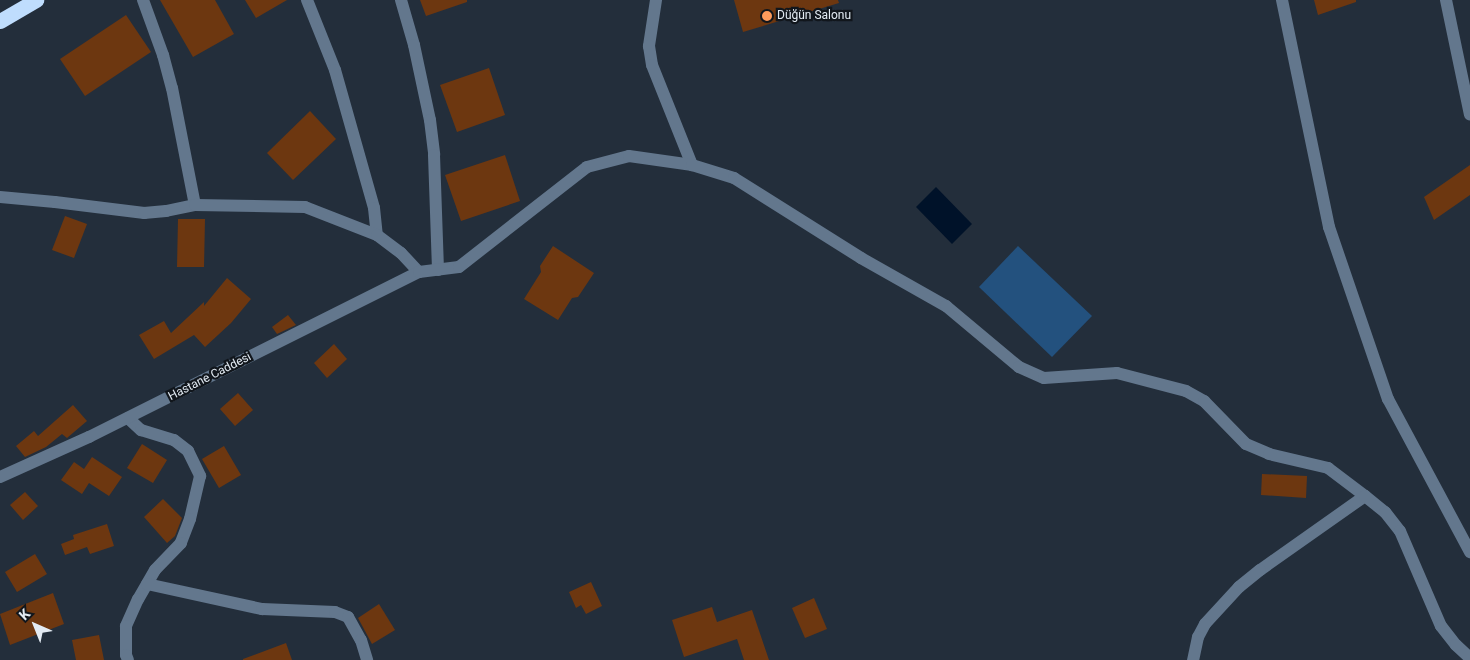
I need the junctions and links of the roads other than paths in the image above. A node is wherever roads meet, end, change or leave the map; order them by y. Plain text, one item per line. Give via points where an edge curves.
1 (36, 0) edge
2 (143, 0) edge
3 (307, 0) edge
4 (401, 0) edge
5 (656, 0) edge
6 (1282, 0) edge
7 (1446, 0) edge
8 (0, 21) edge
9 (1470, 115) edge
10 (692, 165) junction
11 (0, 198) edge
12 (195, 204) junction
13 (377, 235) junction
14 (438, 270) junction
15 (419, 272) junction
16 (128, 418) junction
17 (0, 477) edge
18 (1365, 496) junction
19 (1470, 552) edge
20 (147, 584) junction
21 (1470, 658) edge
22 (128, 660) edge
23 (367, 660) edge
24 (1193, 660) edge

1 - 8 highway
2 - 12 street via 172,88
3 - 13 street via 335,70 374,208
4 - 14 street via 430,120
5 - 10 street via 649,46 652,65
6 - 19 street via 1329,227 1384,390
7 - 9 street
10 - 14 street via 629,156 587,167 459,267
10 - 18 street via 734,178 861,258 946,306 1019,367 1044,378 1117,373 1186,391 1204,401 1246,444 1268,454 1328,468
11 - 12 street via 144,213
12 - 13 street via 305,207
13 - 15 street
14 - 15 street
15 - 16 street, Hastane Caddesi
16 - 17 street, Hastane Caddesi
16 - 20 street via 141,430 174,440 188,451 200,476 181,543 155,570
18 - 21 street via 1385,512 1400,531 1441,626
18 - 24 street via 1239,587 1205,624 1198,637
20 - 22 street via 126,626
20 - 23 street via 262,609 335,612 348,617 361,640

